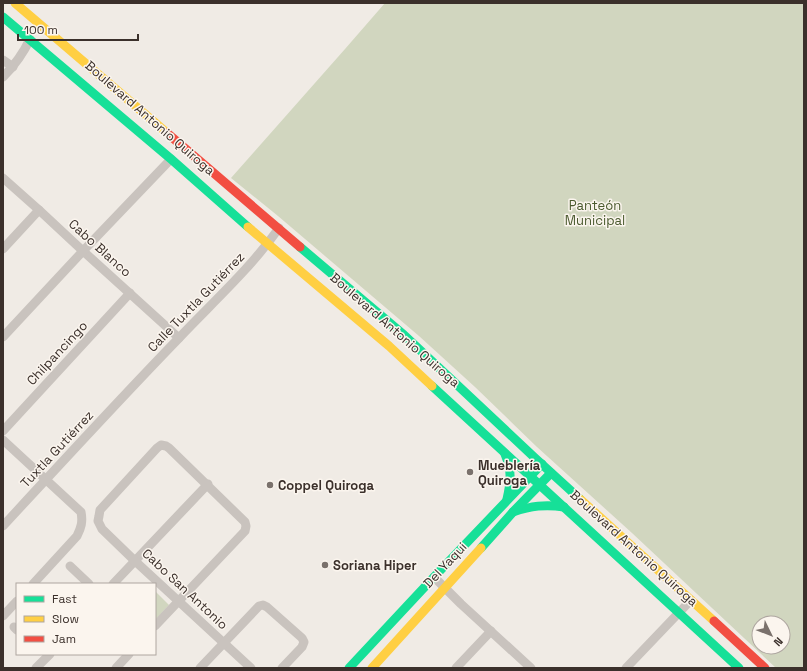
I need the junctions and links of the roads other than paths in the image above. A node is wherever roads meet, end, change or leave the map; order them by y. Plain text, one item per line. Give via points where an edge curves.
1 (15, 3) edge
2 (3, 17) edge
3 (30, 40) junction
4 (3, 60) edge
5 (13, 67) junction
6 (3, 76) edge
7 (171, 159) junction
8 (3, 178) edge
9 (39, 210) junction
10 (278, 228) junction
11 (268, 244) junction
12 (3, 249) edge
13 (83, 251) junction
14 (130, 293) junction
15 (3, 337) edge
16 (179, 338) junction
17 (129, 390) joint
18 (3, 431) edge
19 (3, 440) edge
20 (503, 450) junction
21 (542, 464) junction
22 (551, 473) junction
23 (530, 476) junction
24 (46, 479) junction
25 (208, 484) junction
26 (540, 484) junction
27 (508, 499) junction
28 (564, 507) junction
29 (513, 512) junction
30 (3, 526) edge
31 (135, 561) junction
32 (70, 566) dead end
33 (434, 577) junction
34 (34, 583) edge
35 (88, 583) edge
36 (114, 583) edge
37 (445, 588) junction
38 (691, 600) junction
39 (178, 601) junction
40 (16, 602) edge
41 (679, 613) junction
42 (3, 616) edge
43 (156, 625) edge
44 (491, 631) junction
45 (223, 643) junction
46 (46, 655) edge
47 (128, 655) edge
48 (36, 668) edge
49 (116, 668) edge
50 (200, 668) edge
51 (251, 668) edge
52 (282, 668) edge
53 (349, 668) edge
54 (372, 668) edge
55 (456, 668) edge
56 (531, 668) edge
57 (626, 668) edge
58 (739, 668) edge
59 (765, 668) edge

1 - 10 main road, Boulevard Antonio Quiroga
2 - 3 main road, Boulevard Antonio Quiroga
3 - 5 street
3 - 7 main road, Boulevard Antonio Quiroga
4 - 5 street
5 - 6 street
7 - 11 main road, Boulevard Antonio Quiroga
7 - 13 street
8 - 9 street, Cabo Blanco
9 - 12 street
9 - 13 street, Cabo Blanco
10 - 11 street, Calle Tuxtla Gutiérrez
10 - 21 main road, Boulevard Antonio Quiroga via 404,335
11 - 16 street, Calle Tuxtla Gutiérrez
11 - 20 main road, Boulevard Antonio Quiroga via 389,346
13 - 14 street, Cabo Blanco
13 - 15 street
14 - 16 street, Cabo Blanco
14 - 18 street, Chilpancingo
16 - 17 street, Calle Tuxtla Gutiérrez
17 - 24 street, Tuxtla Gutiérrez
19 - 24 street
20 - 23 main road, Boulevard Antonio Quiroga
20 - 27 main road via 510,464
21 - 22 main road, Boulevard Antonio Quiroga
21 - 23 main road, Del Yaqui
22 - 26 main road, Del Yaqui
22 - 38 main road, Boulevard Antonio Quiroga
23 - 26 main road, Boulevard Antonio Quiroga
23 - 27 main road, Del Yaqui
24 - 30 street, Tuxtla Gutiérrez
24 - 34 street via 81,512 83,521 77,536
25 - 31 street
25 - 31 street, Cabo San Antonio via 169,448 161,445 157,448 100,510 98,521 102,529
25 - 39 street via 245,522 245,531
26 - 28 main road, Boulevard Antonio Quiroga
26 - 29 main road, Del Yaqui
27 - 33 main road, Del Yaqui
28 - 29 main road via 541,504
28 - 41 main road, Boulevard Antonio Quiroga
29 - 37 main road, Del Yaqui
31 - 36 street
31 - 39 street, Cabo San Antonio
32 - 35 street
33 - 37 street
33 - 53 main road, Del Yaqui
37 - 44 street
37 - 54 main road, Del Yaqui
38 - 41 street
38 - 59 main road, Boulevard Antonio Quiroga
39 - 43 street
39 - 45 street, Cabo San Antonio
40 - 42 street
41 - 57 street
41 - 58 main road, Boulevard Antonio Quiroga
44 - 55 street
44 - 56 street
45 - 50 street
45 - 51 street, Cabo San Antonio
45 - 52 street via 259,606 263,605 304,642 302,648
46 - 48 street
47 - 49 street

